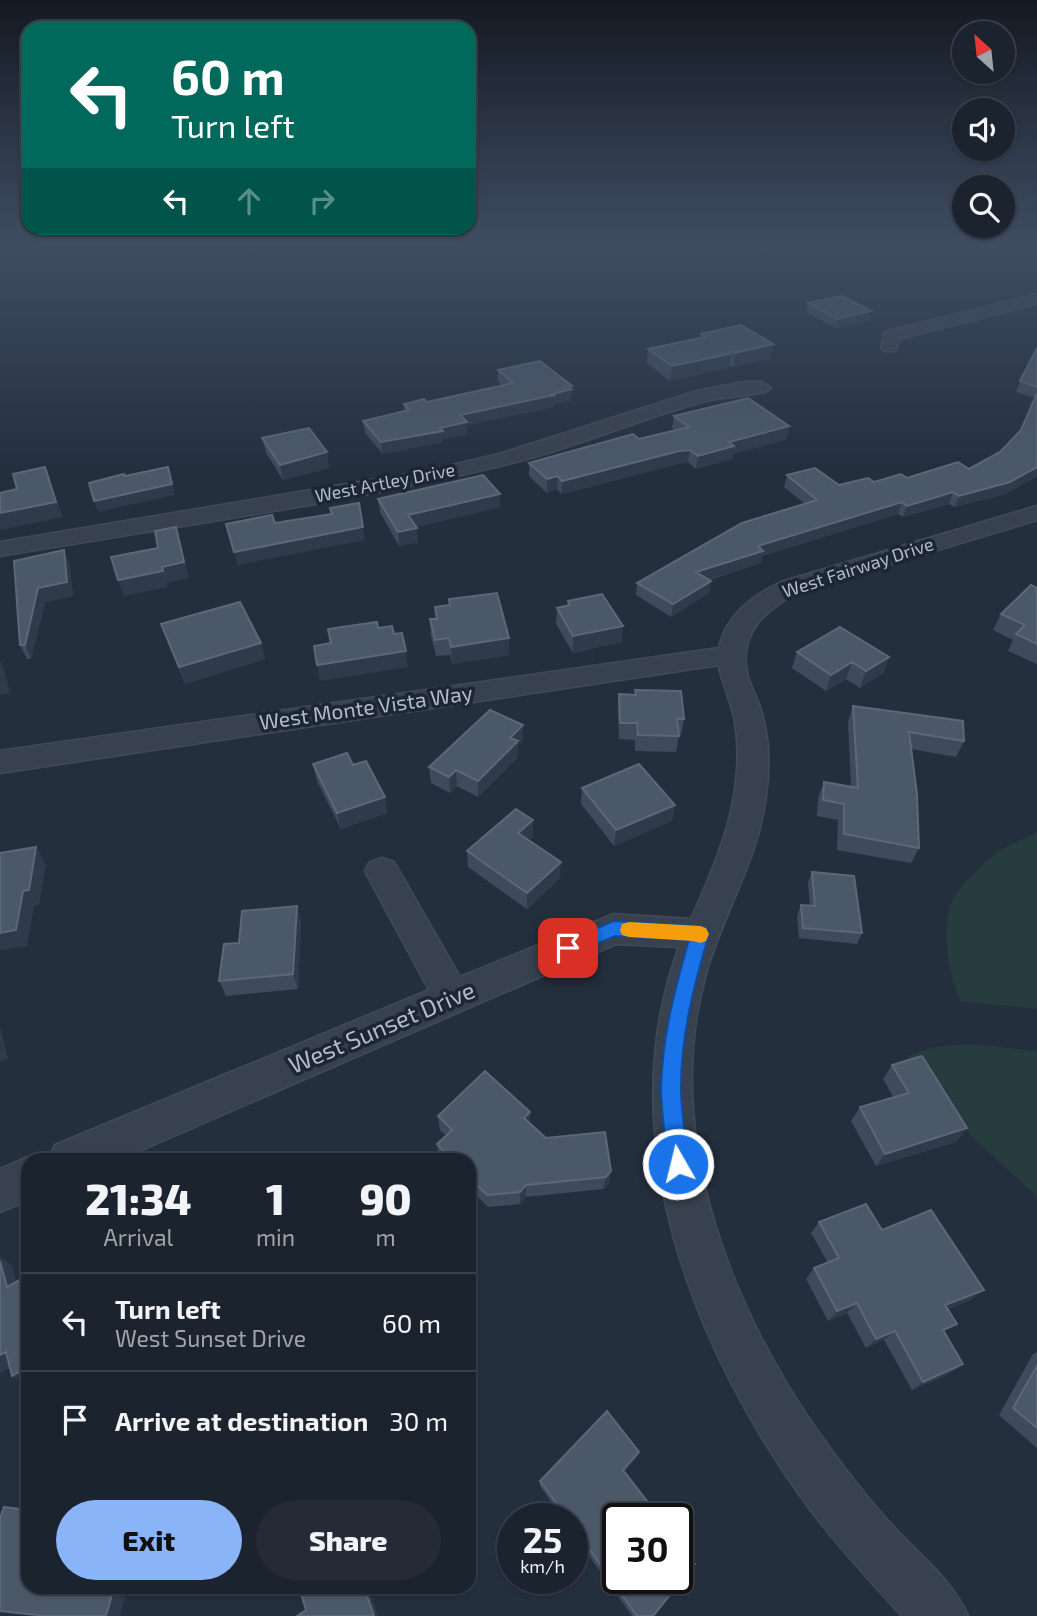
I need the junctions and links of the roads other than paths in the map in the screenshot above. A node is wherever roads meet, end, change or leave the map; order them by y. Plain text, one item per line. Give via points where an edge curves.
1 (953, 319) edge
2 (890, 347) dead end
3 (762, 388) dead end
4 (1037, 513) edge
5 (0, 549) edge
6 (731, 654) junction
7 (0, 762) edge
8 (382, 871) dead end
9 (700, 934) junction
10 (452, 998) junction
11 (87, 1153) edge
12 (21, 1181) edge
13 (0, 1191) edge
14 (940, 1616) edge

1 - 2 street via 891,336
3 - 5 street, West Artley Drive via 704,394 505,459 431,476
4 - 6 street, West Fairway Drive via 778,592 741,623
6 - 7 street, West Monte Vista Way
6 - 9 street via 748,715 753,754 751,796 741,839
8 - 10 street
9 - 10 street, West Sunset Drive via 614,929
9 - 14 street via 682,996 671,1090 686,1203 704,1266 732,1333 769,1402 816,1474 873,1545
10 - 11 street, West Sunset Drive
12 - 13 street

